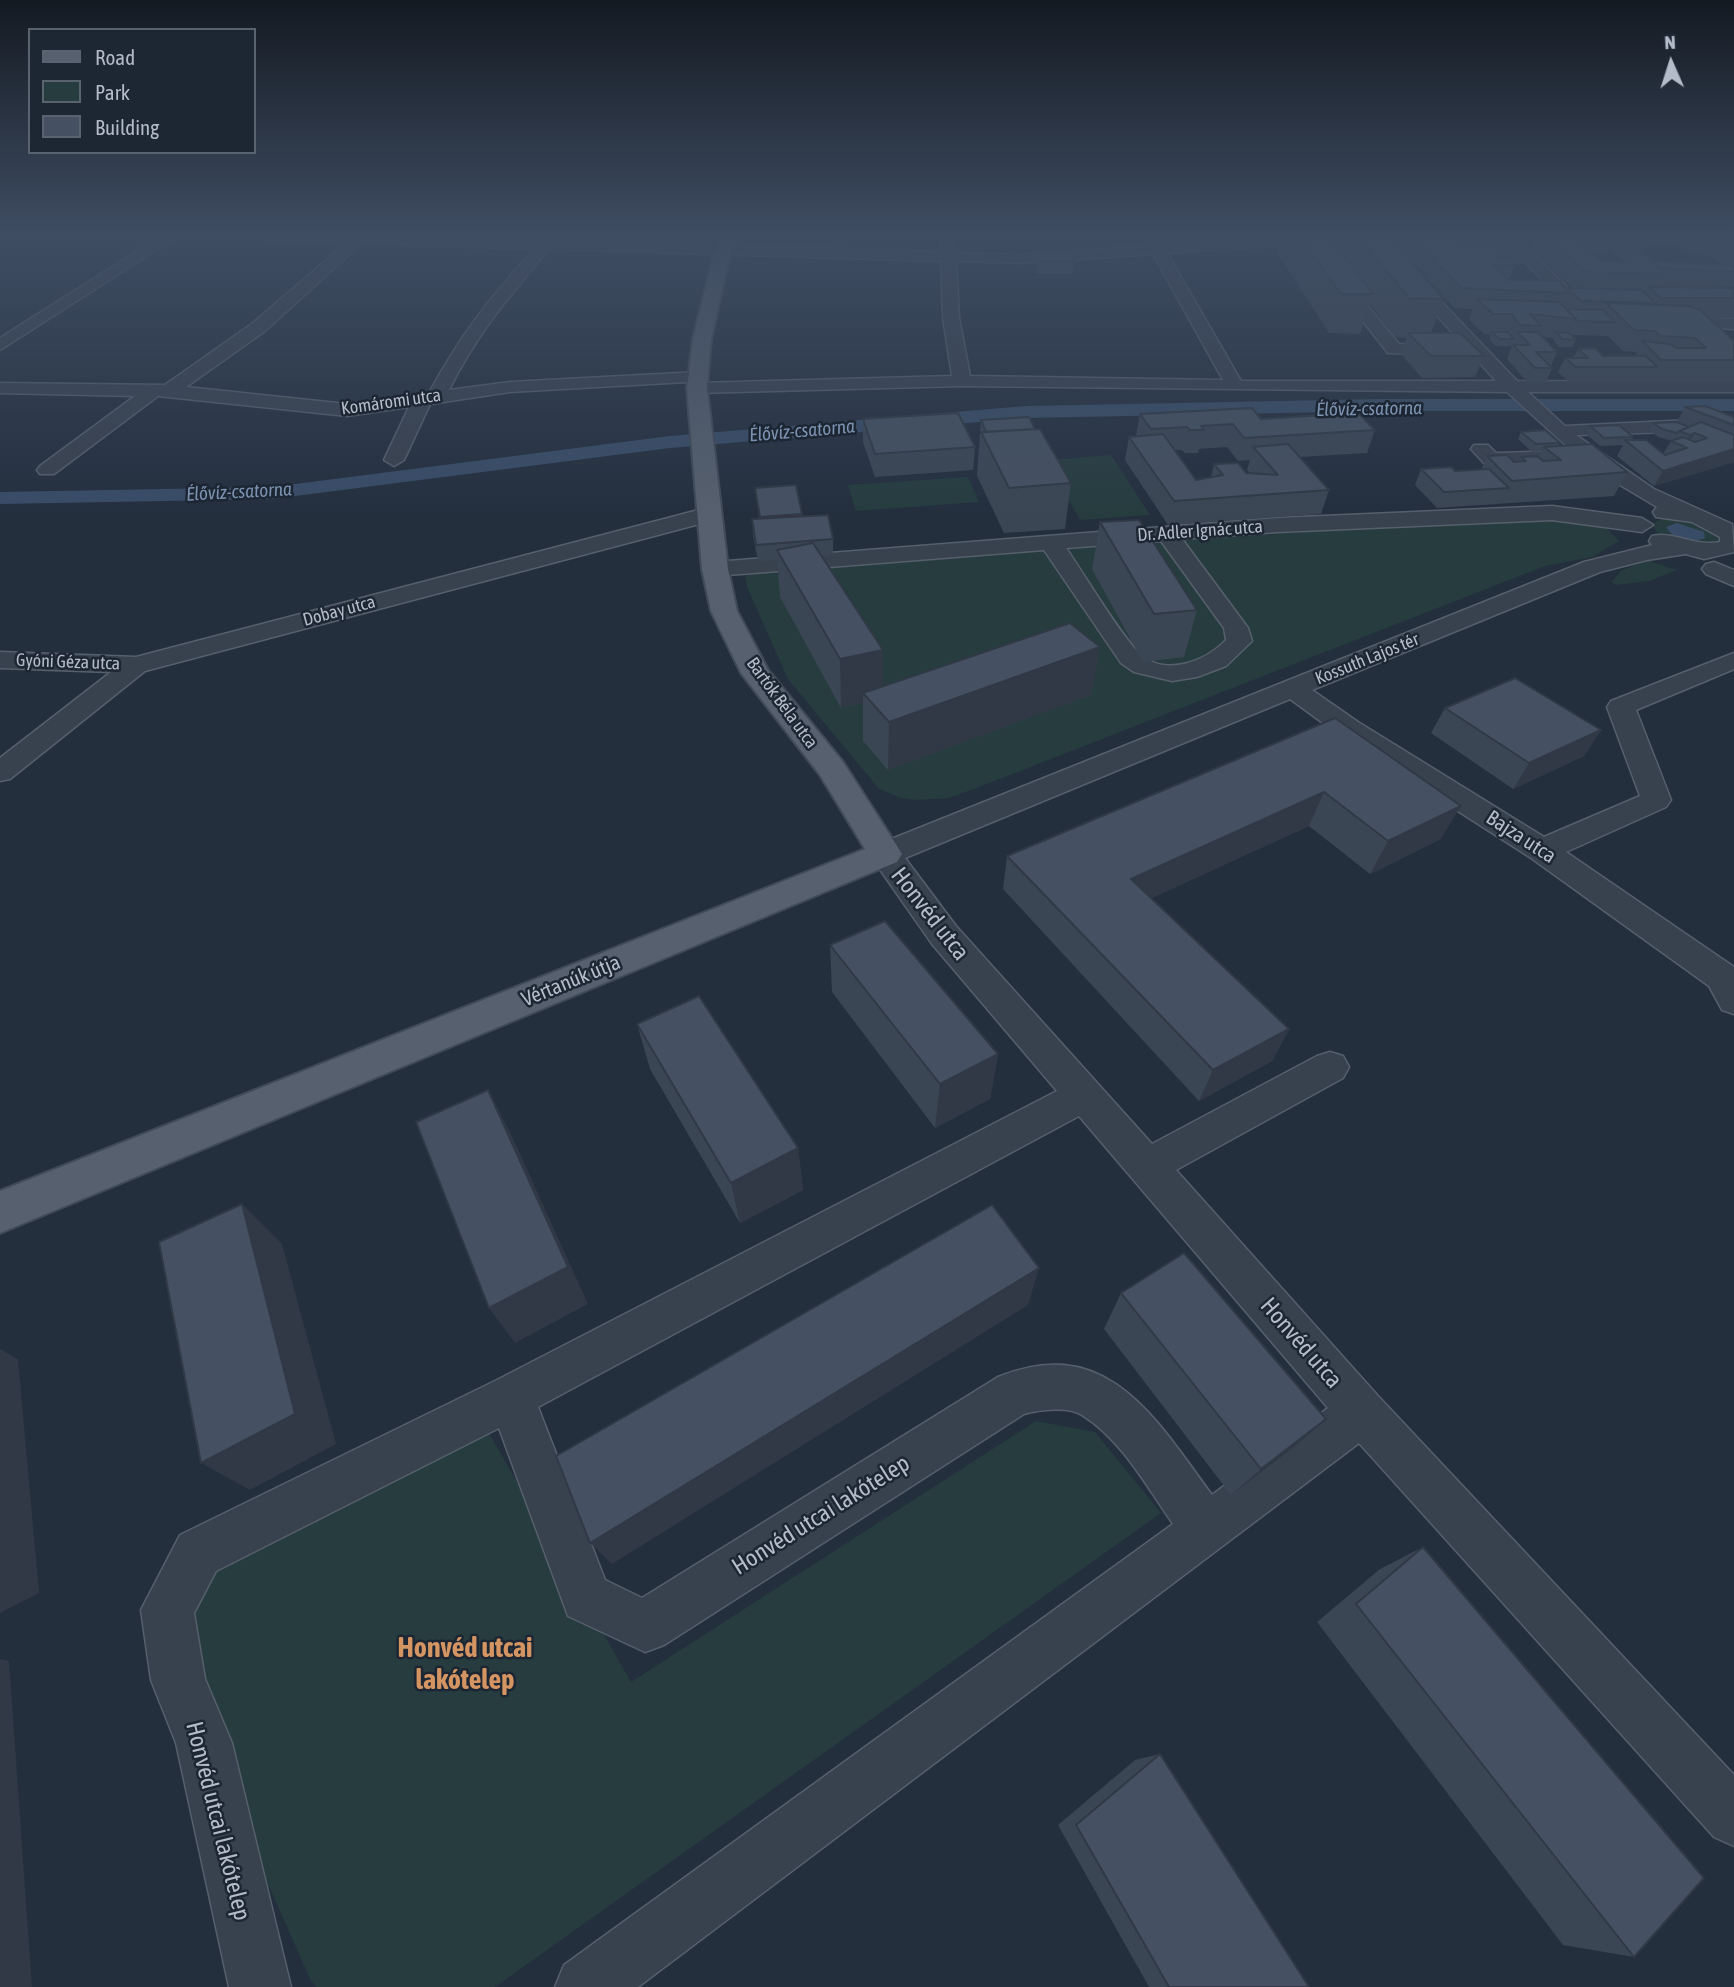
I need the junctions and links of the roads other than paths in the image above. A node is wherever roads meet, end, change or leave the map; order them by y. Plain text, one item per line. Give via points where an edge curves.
1 (26, 329) edge
2 (256, 329) edge
3 (475, 329) edge
4 (705, 329) edge
5 (953, 329) edge
6 (1203, 329) edge
7 (1378, 329) edge
8 (1458, 329) edge
9 (1692, 329) edge
10 (1723, 341) edge
11 (0, 345) edge
12 (1394, 349) junction
13 (1478, 351) junction
14 (962, 381) junction
15 (698, 382) junction
16 (1417, 384) junction
17 (1510, 384) junction
18 (1235, 386) junction
19 (1734, 387) edge
20 (0, 388) edge
21 (161, 391) junction
22 (429, 398) junction
23 (1734, 424) edge
24 (1550, 425) junction
25 (1481, 449) dead end
26 (1588, 456) junction
27 (394, 460) dead end
28 (47, 470) dead end
29 (710, 514) junction
30 (1688, 514) junction
31 (1645, 524) junction
32 (1167, 534) junction
33 (1729, 536) edge
34 (1051, 543) junction
35 (1681, 549) junction
36 (1592, 567) junction
37 (715, 569) junction
38 (0, 660) edge
39 (1733, 660) edge
40 (136, 665) junction
41 (1293, 689) junction
42 (1142, 750) joint
43 (0, 772) edge
44 (1542, 850) junction
45 (885, 854) junction
46 (1730, 984) edge
47 (1330, 1067) dead end
48 (1084, 1095) junction
49 (1147, 1166) junction
50 (0, 1212) edge
51 (511, 1397) junction
52 (1362, 1412) junction
53 (1208, 1530) junction
54 (1734, 1817) edge
55 (260, 1987) edge
56 (586, 1987) edge

1 - 11 street
2 - 21 street
3 - 22 street
4 - 15 main road, Bartók Béla utca
5 - 14 street
6 - 18 street
7 - 12 street
8 - 13 street
9 - 10 street
12 - 13 street
12 - 16 street via 1387,349
13 - 17 street
14 - 15 street, Komáromi utca
14 - 18 street, Komáromi utca
15 - 22 street, Komáromi utca via 577,382
15 - 29 main road, Bartók Béla utca
16 - 17 street, Komáromi utca
16 - 18 street, Komáromi utca
17 - 19 street, Komáromi utca
17 - 24 street
20 - 21 street, Komáromi utca
21 - 22 street, Komáromi utca via 337,410
21 - 28 street
22 - 27 street
23 - 24 street
24 - 26 street
25 - 26 street via 1491,459
26 - 30 street
26 - 31 street via 1636,494
29 - 37 main road, Bartók Béla utca
29 - 40 street, Dobay utca
30 - 31 street via 1661,512
30 - 33 street
31 - 32 street, Dr. Adler Ignác utca via 1535,514
31 - 35 street
31 - 36 street, Kossuth Lajos tér
32 - 34 street, Dr. Adler Ignác utca
32 - 34 street via 1236,628 1239,641 1222,660 1180,674 1148,669 1130,658
33 - 35 street via 1715,552
34 - 37 street, Dr. Adler Ignác utca
35 - 36 street, Kossuth Lajos tér
36 - 41 street, Kossuth Lajos tér
37 - 45 main road, Bartók Béla utca via 724,611 755,673 832,769
38 - 40 street, Gyóni Géza utca
39 - 44 street via 1622,706 1656,800
40 - 43 street, Dobay utca
41 - 42 street, Kossuth Lajos tér
41 - 44 street, Bajza utca
42 - 45 street, Vértanúk útja
44 - 46 street, Bajza utca
45 - 48 street, Honvéd utca via 925,913
45 - 50 main road, Vértanúk útja
47 - 49 street
48 - 49 street, Honvéd utca
48 - 51 street, Honvéd utcai lakótelep
49 - 52 street, Honvéd utca
51 - 53 street, Honvéd utcai lakótelep via 586,1598 645,1626 1014,1393 1042,1386 1091,1392 1142,1437
51 - 55 street, Honvéd utcai lakótelep via 198,1553 167,1610 178,1680 204,1743
52 - 53 street
52 - 54 street, Honvéd utca
53 - 56 street

